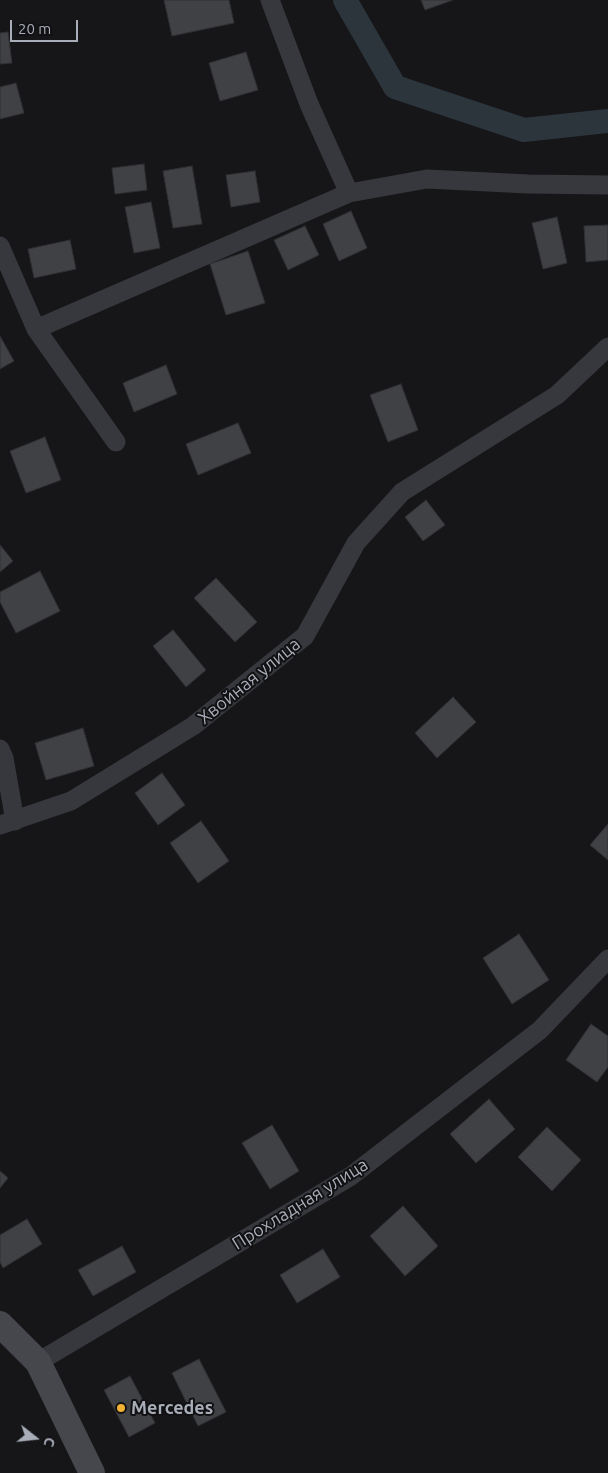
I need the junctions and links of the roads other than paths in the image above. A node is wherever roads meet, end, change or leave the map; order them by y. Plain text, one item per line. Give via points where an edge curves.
1 (270, 0) edge
2 (608, 186) edge
3 (349, 193) junction
4 (0, 246) edge
5 (36, 329) junction
6 (608, 347) edge
7 (116, 442) dead end
8 (0, 749) edge
9 (8, 823) edge
10 (608, 958) edge
11 (0, 1324) edge
12 (38, 1362) junction
13 (92, 1473) edge

1 - 3 street via 309,104
2 - 3 street via 427,179
3 - 5 street
4 - 5 street
5 - 7 street
6 - 9 street, Хвойная улица via 557,395 402,492 356,543 305,636 216,708 193,726 72,801
8 - 9 street via 4,758
10 - 12 street, Прохладная улица via 540,1030 351,1176
11 - 12 main road
12 - 13 main road

